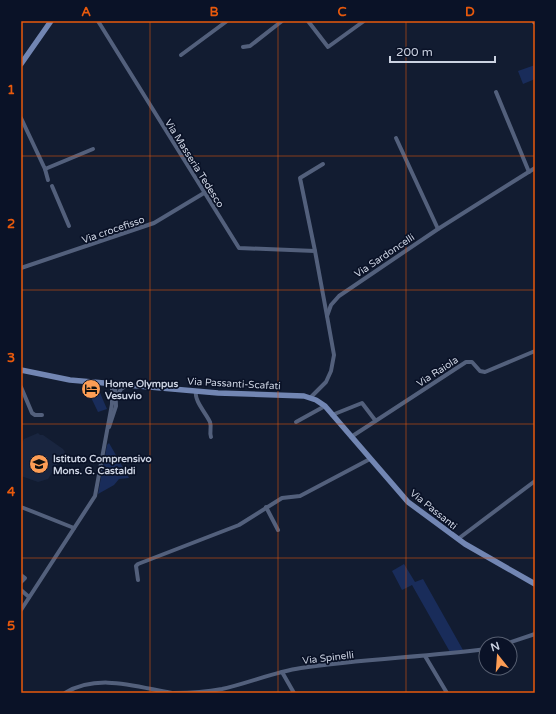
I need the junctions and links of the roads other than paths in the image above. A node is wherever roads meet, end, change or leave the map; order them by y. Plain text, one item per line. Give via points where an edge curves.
1 (51, 21) edge
2 (98, 21) edge
3 (227, 21) edge
4 (231, 21) edge
5 (282, 21) edge
6 (308, 21) edge
7 (364, 21) edge
8 (202, 43) dead end
9 (243, 47) dead end
10 (181, 56) dead end
11 (21, 64) edge
12 (496, 92) dead end
13 (21, 118) edge
14 (396, 138) dead end
15 (93, 149) dead end
16 (323, 164) dead end
17 (535, 168) edge
18 (45, 169) junction
19 (529, 172) junction
20 (48, 180) dead end
21 (52, 186) dead end
22 (204, 193) junction
23 (69, 226) dead end
24 (438, 229) junction
25 (315, 252) junction
26 (21, 268) edge
27 (328, 316) junction
28 (535, 351) edge
29 (21, 370) edge
30 (113, 383) junction
31 (128, 385) junction
32 (21, 387) edge
33 (196, 391) junction
34 (311, 397) junction
35 (116, 398) junction
36 (325, 406) junction
37 (42, 415) dead end
38 (332, 415) junction
39 (375, 420) junction
40 (296, 422) dead end
41 (340, 424) joint
42 (107, 433) junction
43 (211, 437) dead end
44 (351, 437) junction
45 (370, 459) junction
46 (535, 481) edge
47 (21, 507) edge
48 (266, 507) junction
49 (74, 528) junction
50 (278, 530) dead end
51 (458, 539) junction
52 (21, 575) edge
53 (138, 580) dead end
54 (21, 582) edge
55 (535, 584) edge
56 (21, 590) edge
57 (29, 597) junction
58 (21, 610) edge
59 (535, 634) edge
60 (518, 640) edge
61 (478, 650) edge
62 (425, 656) junction
63 (282, 672) junction
64 (65, 693) edge
65 (173, 693) edge
66 (294, 693) edge
67 (447, 693) edge

1 - 11 street
2 - 22 street, Via Masseria Tedesco
3 - 10 street
4 - 8 street
5 - 9 street via 250,46
6 - 7 street via 328,47
12 - 19 street
13 - 18 street
14 - 24 street
15 - 18 street
16 - 25 street via 300,178
17 - 19 street, Via Sardoncelli
18 - 20 street
19 - 24 street, Via Sardoncelli
21 - 23 street
22 - 25 street, Via Masseria Tedesco via 241,250
22 - 26 street, Via crocefisso via 154,223
24 - 27 street, Via Sardoncelli via 339,296 331,305
25 - 27 street
27 - 34 street via 334,355 331,371 326,382
28 - 39 street, Via Raiola via 485,372 480,371 472,362 466,362
29 - 30 street, Via Passanti-Scafati via 70,380
30 - 31 street, Via Passanti-Scafati
30 - 35 street
30 - 42 street
31 - 33 street, Via Passanti-Scafati
31 - 35 street via 121,389
32 - 37 street via 32,413
33 - 34 street, Via Passanti-Scafati
33 - 43 street via 196,396 210,422
34 - 36 street, Via Passanti-Scafati
35 - 42 street via 116,409
36 - 38 street, Via Passanti-Scafati
36 - 40 street
38 - 39 street via 362,403
38 - 41 street, Via Passanti-Scafati
39 - 44 street, Via Raiola
41 - 44 street, Via Passanti
42 - 49 street via 95,496
44 - 45 street, Via Passanti
45 - 48 street via 300,496 282,498
45 - 51 street, Via Passanti via 408,502
46 - 51 street
47 - 49 street
48 - 50 street
48 - 53 street via 239,525 138,564
49 - 57 street
51 - 55 street, Via Passanti
52 - 54 street via 25,578
56 - 57 street
57 - 58 street
59 - 60 street
61 - 62 street, Via Spinelli
62 - 63 street, Via Spinelli via 385,658
62 - 67 street
63 - 65 street, Via Spinelli via 223,689
63 - 66 street
64 - 65 street, Via Spinelli via 86,683 106,682

